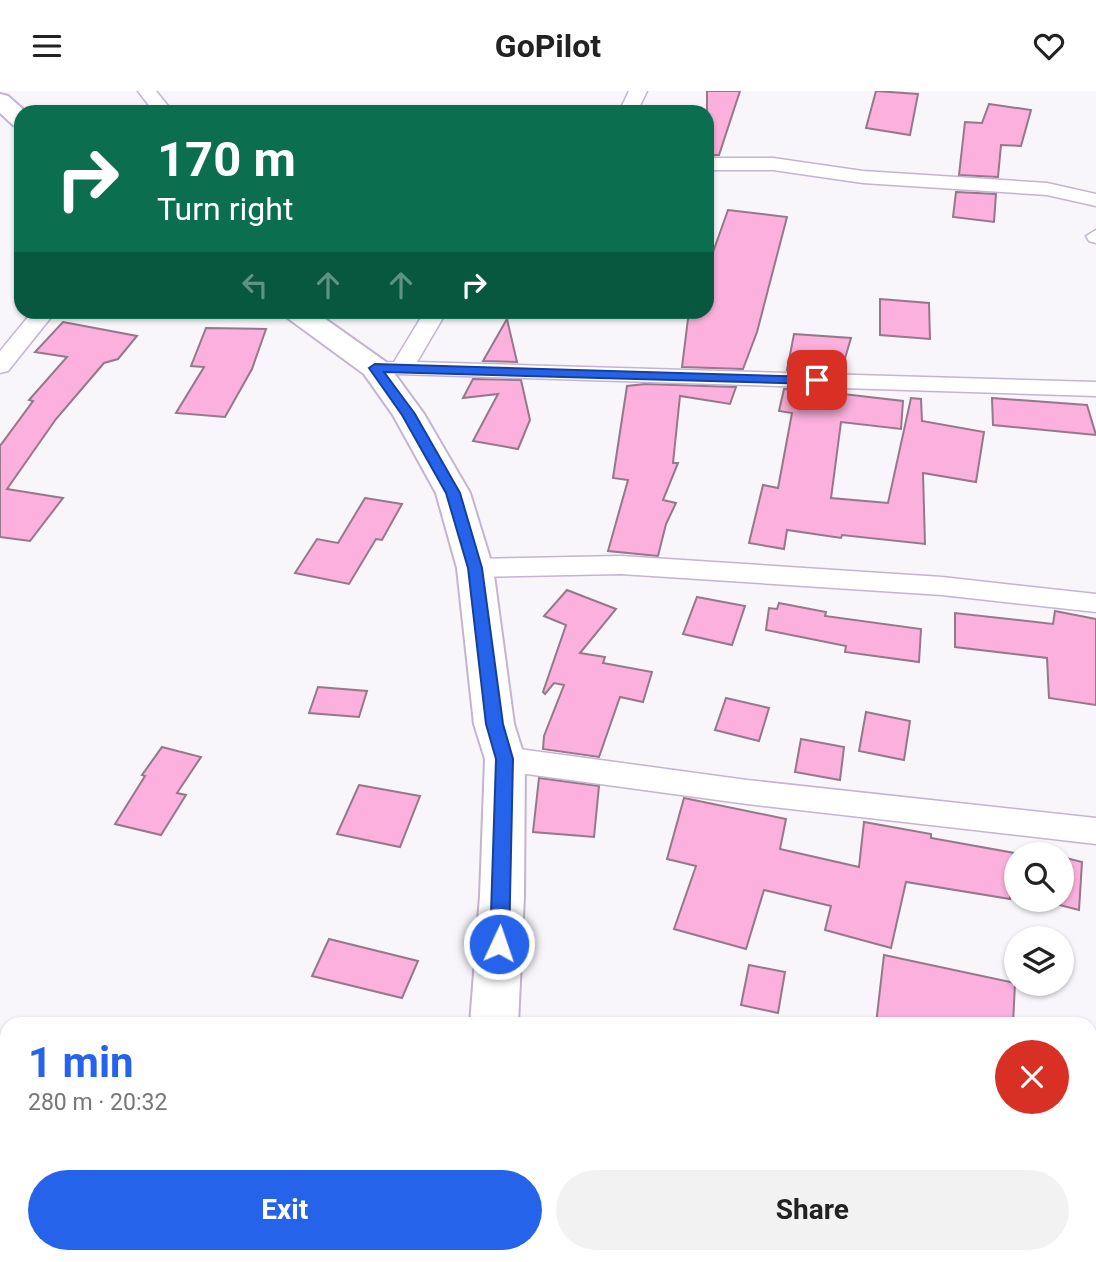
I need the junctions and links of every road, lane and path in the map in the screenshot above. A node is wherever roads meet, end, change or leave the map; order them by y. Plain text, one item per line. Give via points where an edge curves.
1 (147, 91) edge
2 (0, 101) edge
3 (158, 105) edge
4 (14, 114) edge
5 (714, 164) edge
6 (1096, 200) edge
7 (38, 319) edge
8 (306, 319) edge
9 (429, 319) edge
10 (0, 366) edge
11 (389, 368) junction
12 (1096, 389) edge
13 (475, 568) junction
14 (1096, 603) edge
15 (505, 759) junction
16 (1096, 831) edge
17 (494, 1017) edge

1 - 3 street
2 - 4 main road
5 - 6 street via 773,164 828,174 1047,189
7 - 10 street
8 - 11 main road
9 - 11 street
11 - 12 street
11 - 13 main road via 408,414 453,493
13 - 14 street via 621,565 942,586
13 - 15 main road via 494,724
15 - 16 street
15 - 17 main road

